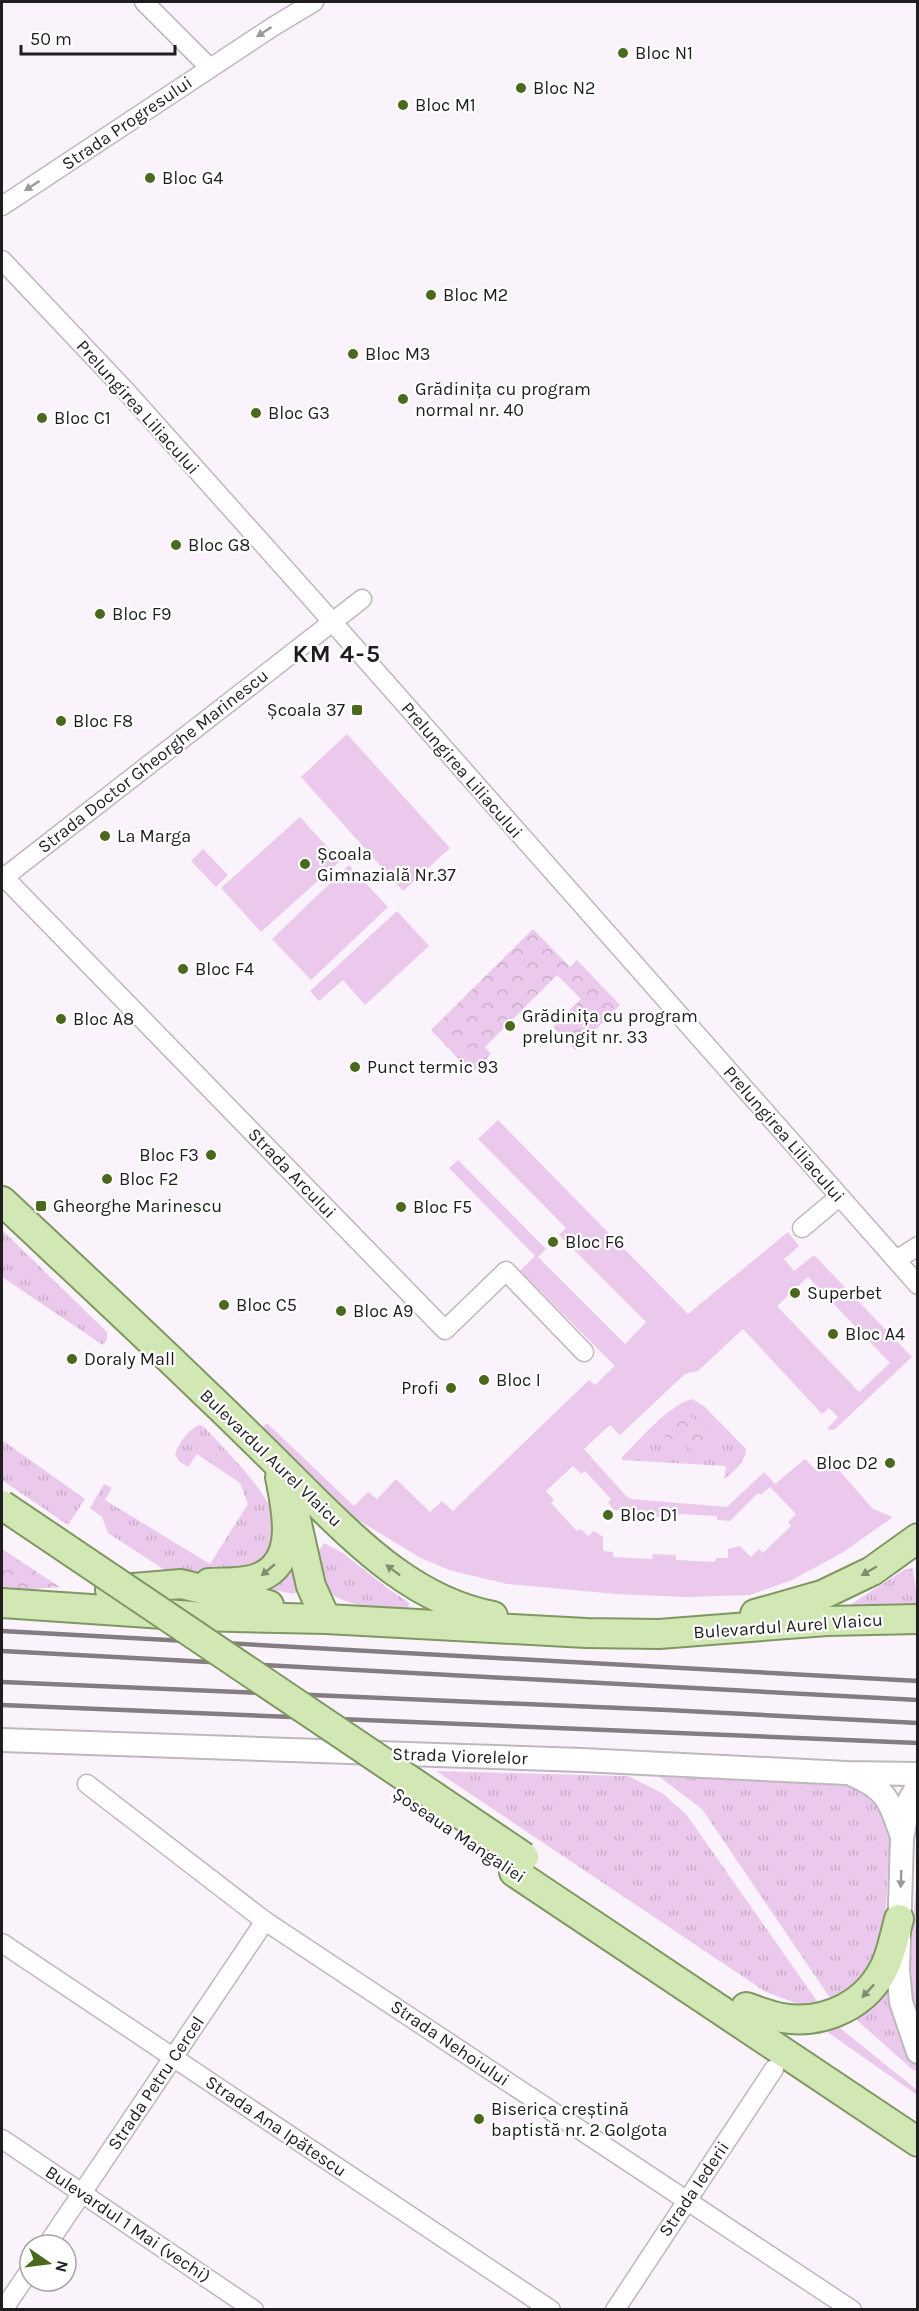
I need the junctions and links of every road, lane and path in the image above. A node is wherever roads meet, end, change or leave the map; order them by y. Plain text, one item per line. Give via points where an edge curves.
1 (144, 2) edge
2 (314, 2) edge
3 (210, 68) junction
4 (2, 206) edge
5 (2, 260) edge
6 (362, 599) dead end
7 (332, 622) junction
8 (2, 877) edge
9 (839, 1197) junction
10 (2, 1201) edge
11 (802, 1228) dead end
12 (918, 1246) edge
13 (896, 1260) junction
14 (918, 1285) edge
15 (584, 1352) dead end
16 (258, 1445) junction
17 (280, 1477) junction
18 (2, 1505) edge
19 (2, 1525) edge
20 (918, 1538) edge
21 (181, 1584) junction
22 (427, 1592) junction
23 (2, 1601) edge
24 (326, 1619) junction
25 (918, 1619) edge
26 (419, 1624) junction
27 (586, 1633) junction
28 (659, 1634) junction
29 (2, 1740) edge
30 (846, 1773) junction
31 (918, 1774) edge
32 (87, 1784) dead end
33 (918, 1785) edge
34 (902, 1839) junction
35 (519, 1864) junction
36 (899, 1919) junction
37 (265, 1921) junction
38 (2, 1943) edge
39 (746, 2007) junction
40 (918, 2052) edge
41 (173, 2058) junction
42 (774, 2069) dead end
43 (918, 2120) edge
44 (2, 2139) edge
45 (918, 2142) edge
46 (82, 2193) junction
47 (687, 2200) junction
48 (55, 2233) edge
49 (18, 2288) edge
50 (3, 2310) edge
51 (254, 2310) edge
52 (551, 2310) edge
53 (615, 2310) edge
54 (852, 2310) edge

1 - 3 street
2 -> 3 street, Strada Progresului
3 -> 4 street, Strada Progresului
5 - 7 street, Prelungirea Liliacului via 126,391
6 - 7 street, Strada Doctor Gheorghe Marinescu
7 - 8 street, Strada Doctor Gheorghe Marinescu
7 - 9 street, Prelungirea Liliacului
8 - 15 street, Strada Arcului via 445,1330 506,1271
9 - 11 street
9 - 13 street, Prelungirea Liliacului
10 - 16 main road, Bulevardul Aurel Vlaicu
12 - 13 street
13 - 14 street, Prelungirea Liliacului
16 - 17 main road
22 -> 16 main road, Bulevardul Aurel Vlaicu via 366,1549
17 -> 21 main road via 288,1527 280,1558 271,1570 247,1580
17 - 24 main road via 295,1514 311,1586
18 - 35 main road, Șoseaua Mangaliei, bridge
19 - 35 main road, Șoseaua Mangaliei
20 -> 28 main road, Bulevardul Aurel Vlaicu via 872,1571 822,1595 771,1611
21 - 23 main road
21 - 24 main road
22 - 26 main road via 432,1610 429,1618
22 - 27 main road, Bulevardul Aurel Vlaicu via 463,1609
23 - 24 main road via 193,1616
24 - 26 main road, Bulevardul Aurel Vlaicu
25 - 28 main road, Bulevardul Aurel Vlaicu via 827,1621
26 - 27 main road, Bulevardul Aurel Vlaicu
27 - 28 main road, Bulevardul Aurel Vlaicu
29 - 30 street, Strada Viorelelor
30 - 31 street, Strada Viorelelor
30 - 34 street via 882,1791 890,1802
32 - 37 street, Strada Nehoiului
33 - 34 street via 909,1801
34 -> 36 street
35 - 39 main road, Șoseaua Mangaliei
35 - 45 main road, Șoseaua Mangaliei
36 -> 39 main road via 886,1964 866,1995 851,2006 800,2019 781,2018
36 - 40 street via 901,2002
37 - 41 street, Strada Petru Cercel
37 - 47 street, Strada Nehoiului
38 - 41 street, Strada Ana Ipătescu
39 - 43 main road, Șoseaua Mangaliei
41 - 46 street, Strada Petru Cercel
41 - 52 street, Strada Ana Ipătescu
42 - 47 street, Strada Iederii
44 - 46 street, Bulevardul 1 Mai (vechi)
46 - 48 street, Strada Petru Cercel
46 - 51 street, Bulevardul 1 Mai (vechi)
47 - 53 street, Strada Iederii
47 - 54 street, Strada Nehoiului
49 - 50 street

